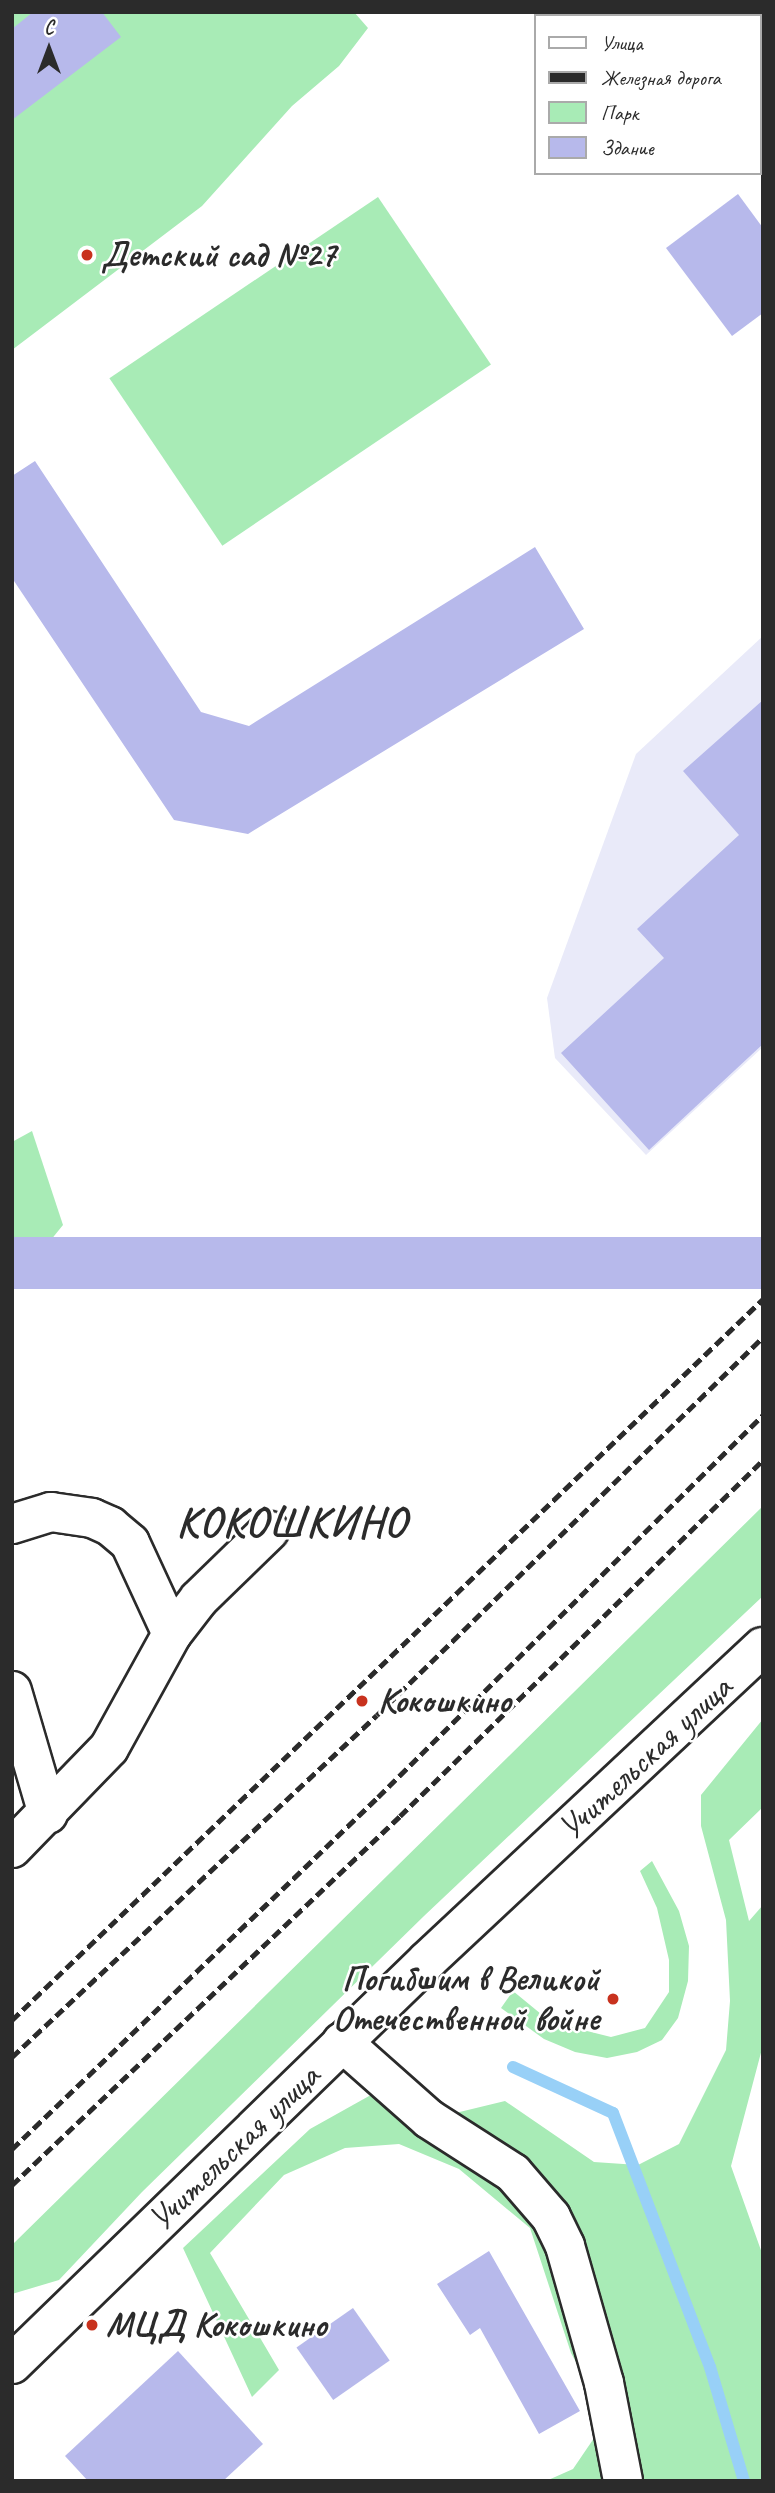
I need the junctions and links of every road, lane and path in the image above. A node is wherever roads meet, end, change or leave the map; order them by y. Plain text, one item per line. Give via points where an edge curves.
1 (12, 1524) edge
2 (269, 1531) dead end
3 (172, 1634) junction
4 (763, 1647) edge
5 (12, 1691) edge
6 (48, 1814) junction
7 (12, 1848) edge
8 (342, 2042) junction
9 (12, 2364) edge
10 (623, 2481) edge

1 - 3 street via 51,1512 110,1525 130,1543
2 - 3 street via 199,1599
3 - 6 street via 109,1748
4 - 8 street, Учительская улица
5 - 6 street
6 - 7 street
8 - 9 street, Учительская улица
8 - 10 street via 429,2119 513,2173 551,2217 565,2246 604,2383

